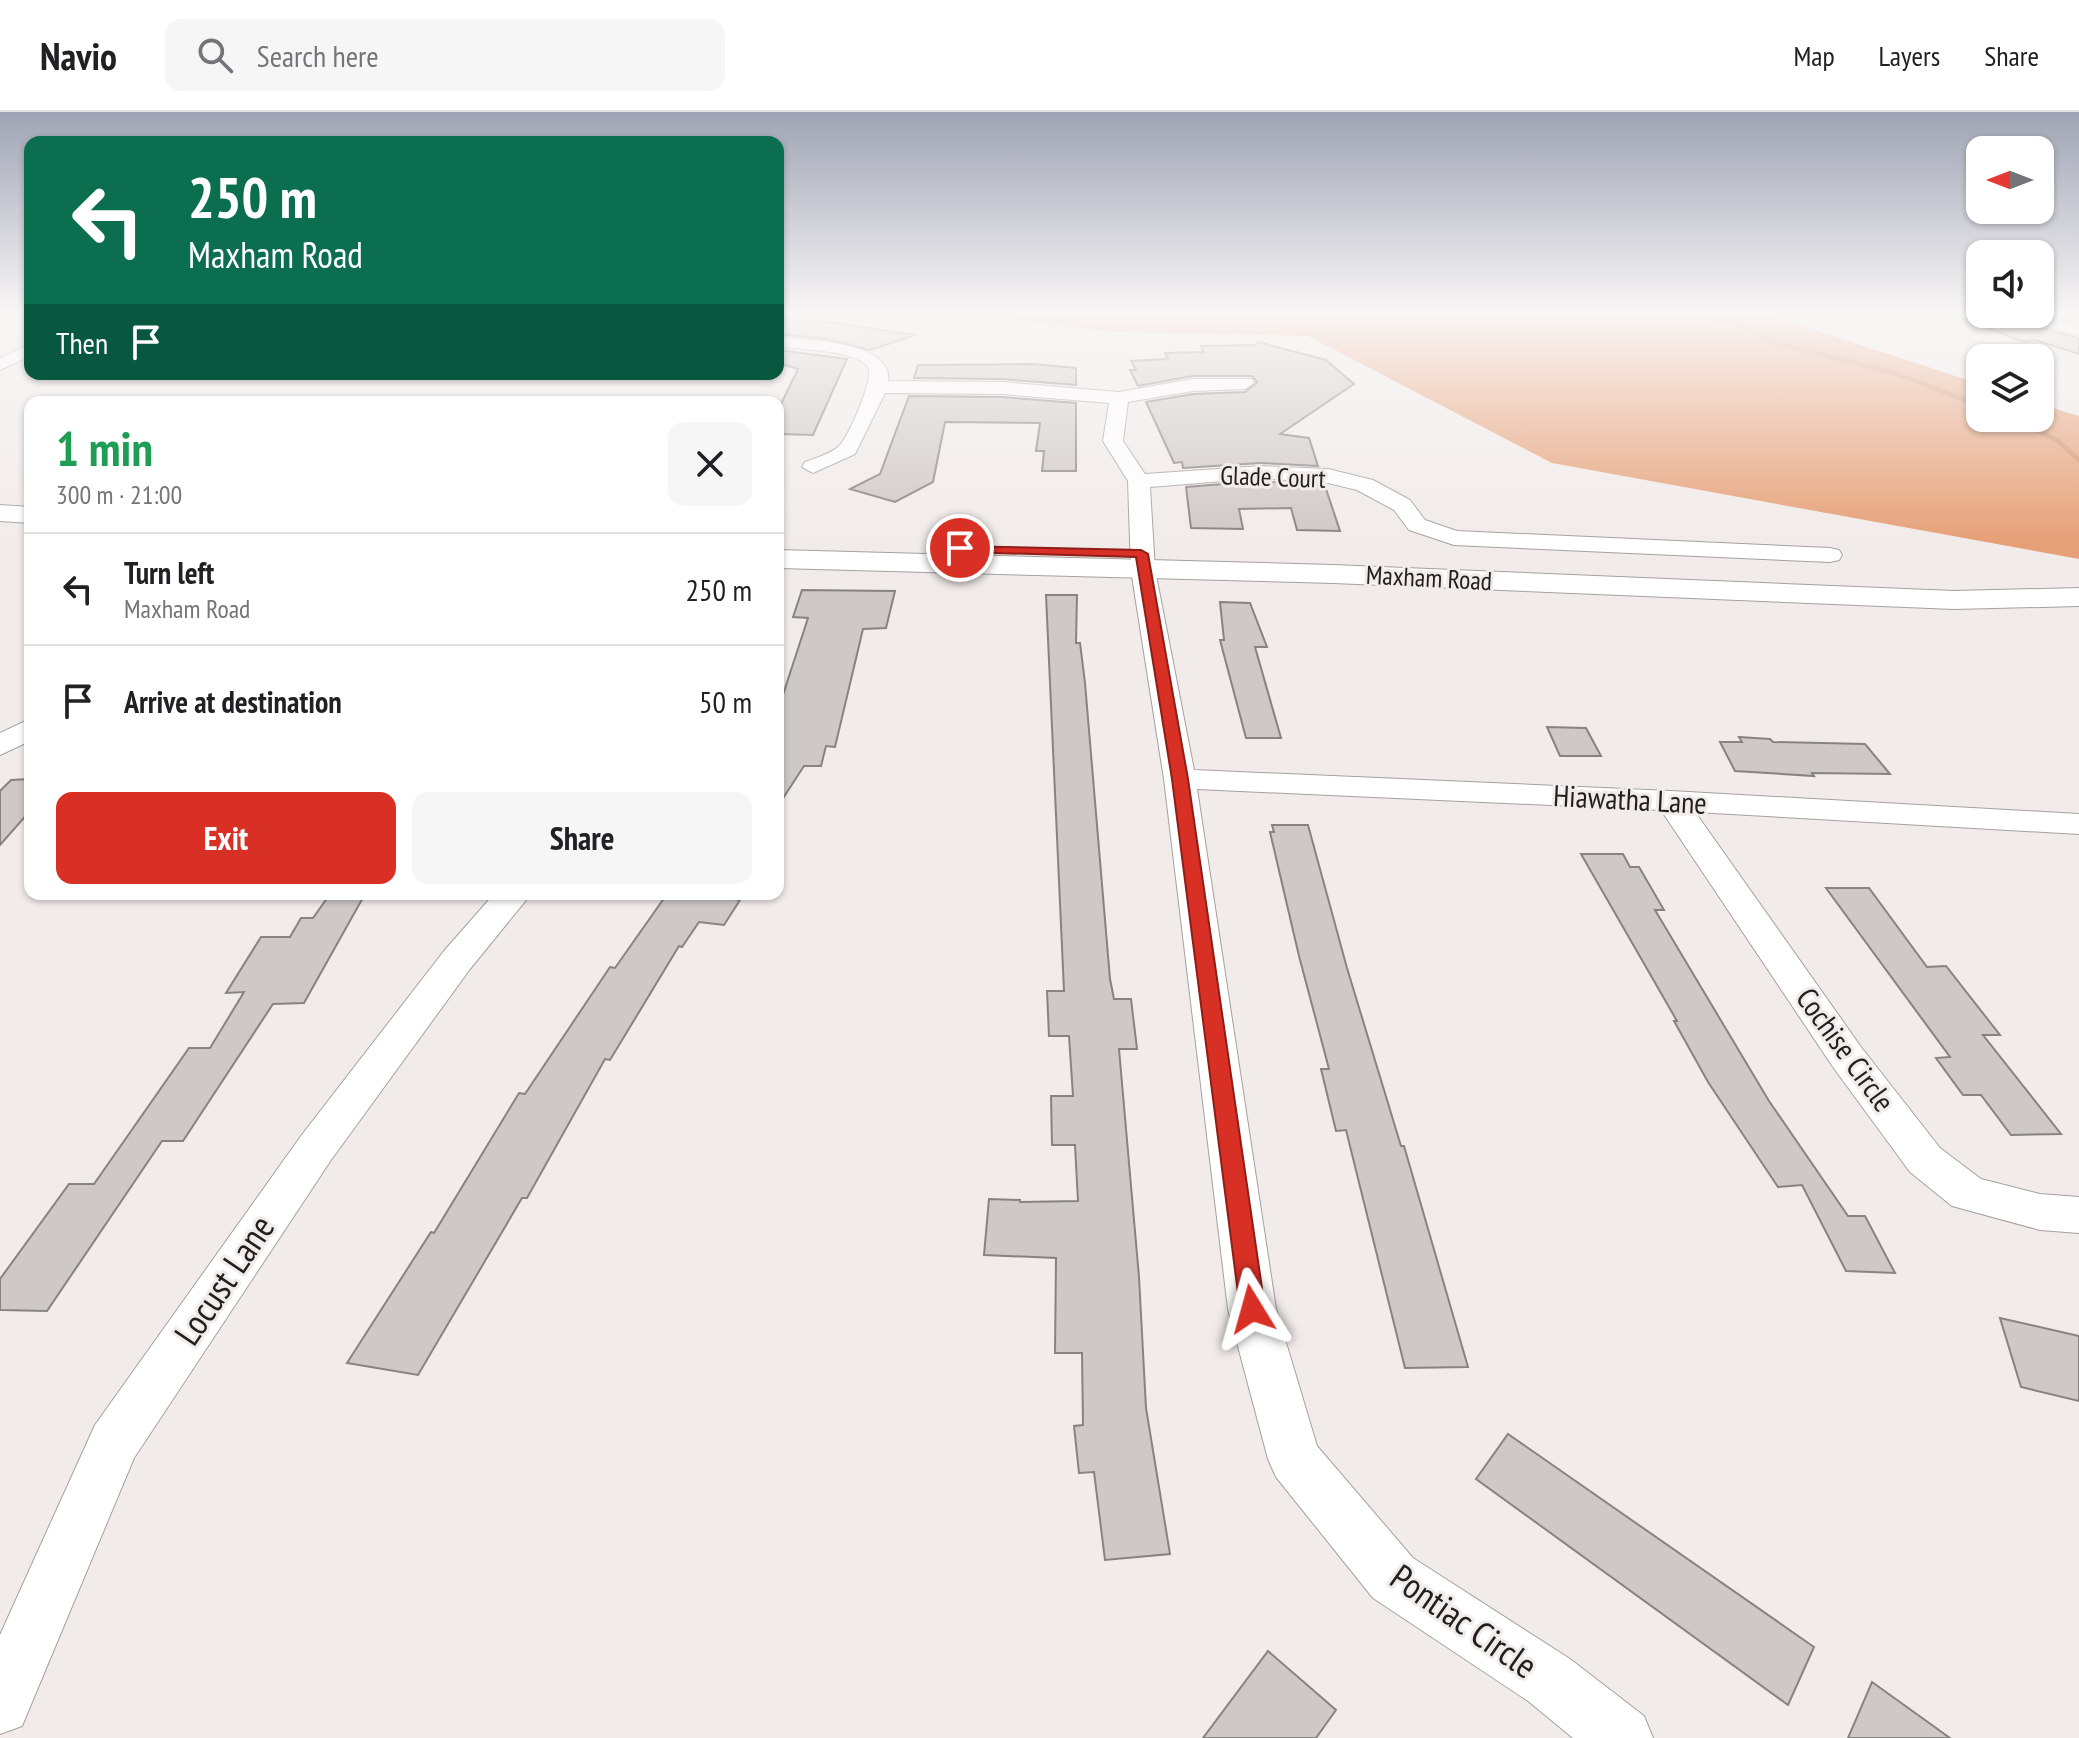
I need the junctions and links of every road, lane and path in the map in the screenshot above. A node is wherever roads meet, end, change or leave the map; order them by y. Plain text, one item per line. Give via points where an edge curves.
1 (877, 390) edge
2 (1024, 390) edge
3 (1165, 390) edge
4 (1119, 398) junction
5 (813, 467) dead end
6 (1139, 481) junction
7 (0, 513) edge
8 (24, 515) edge
9 (0, 525) edge
10 (24, 527) edge
11 (784, 543) edge
12 (1830, 555) dead end
13 (784, 559) edge
14 (1142, 562) junction
15 (2079, 574) edge
16 (2079, 597) edge
17 (24, 732) edge
18 (0, 746) edge
19 (1180, 779) junction
20 (1671, 801) junction
21 (2079, 824) edge
22 (508, 900) edge
23 (2079, 1215) edge
24 (0, 1704) edge
25 (1613, 1735) edge

1 - 5 street via 848,450
2 - 4 street
3 - 4 street
4 - 6 street via 1113,441
6 - 12 street, Glade Court via 1300,473 1365,485 1402,505 1417,525 1454,538
6 - 14 street, Pontiac Circle
7 - 8 main road
9 - 10 main road
11 - 14 main road, Maxham Road
13 - 14 main road, Maxham Road
14 - 15 main road, Maxham Road via 1495,562 1904,579
14 - 16 main road, Maxham Road via 1954,600
14 - 19 street, Pontiac Circle
17 - 18 street
19 - 20 street, Hiawatha Lane
19 - 25 street, Pontiac Circle via 1252,1309 1295,1459 1393,1578 1549,1680
20 - 21 street, Hiawatha Lane
20 - 23 street, Cochise Circle via 1847,1057 1925,1160 1968,1193 2040,1212
22 - 24 street, Locust Lane via 316,1148 114,1442

